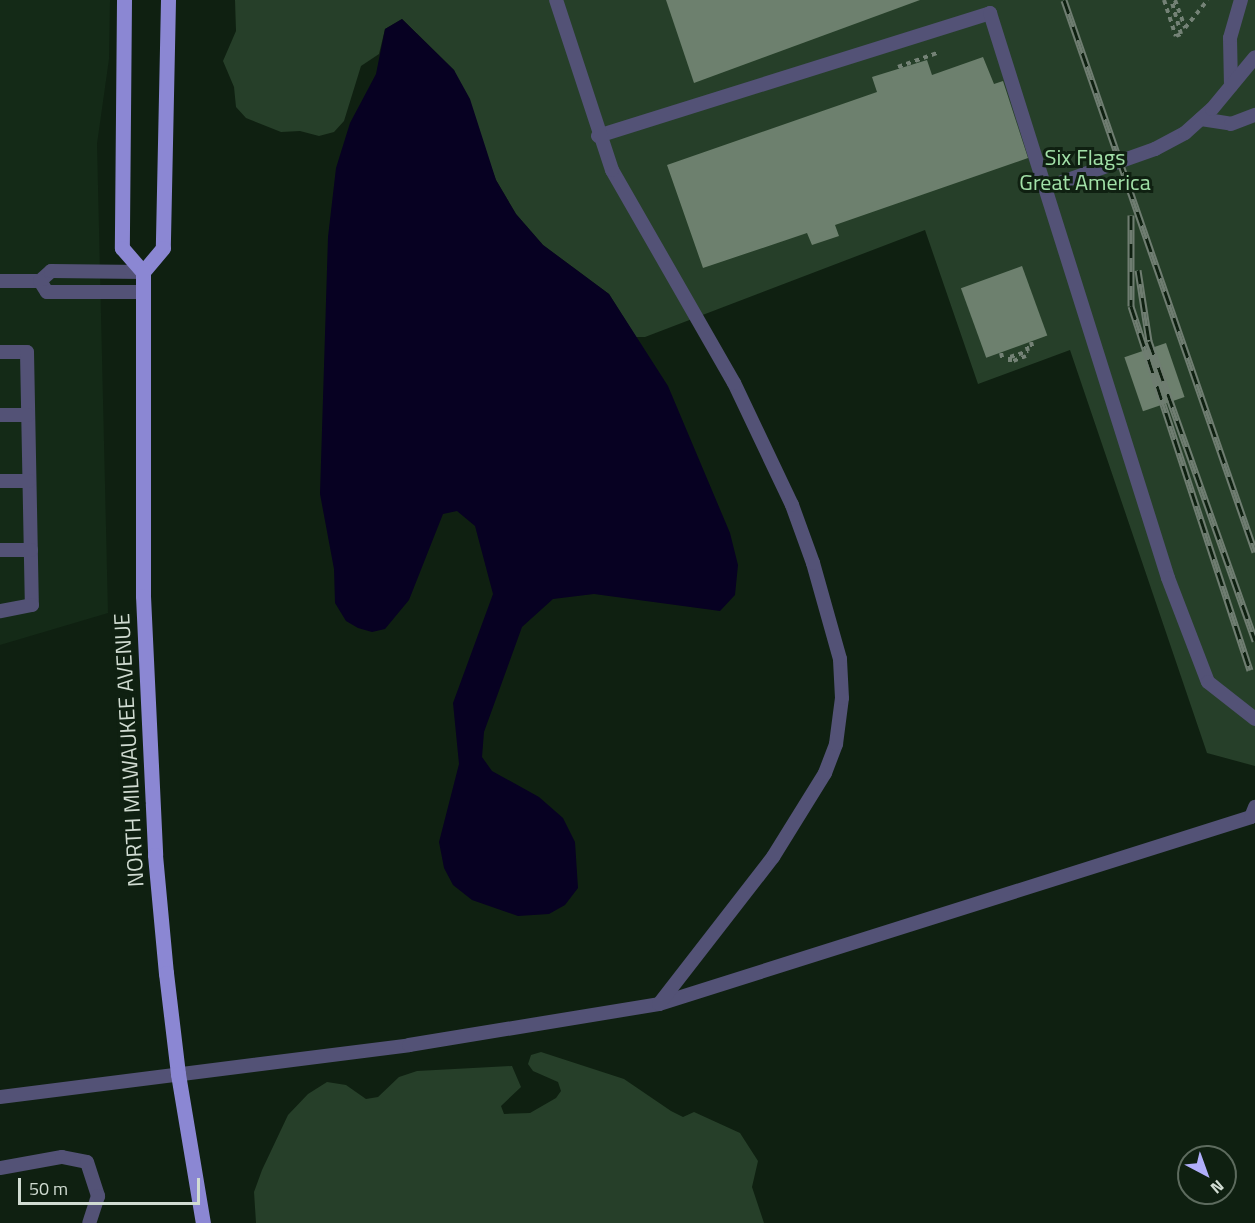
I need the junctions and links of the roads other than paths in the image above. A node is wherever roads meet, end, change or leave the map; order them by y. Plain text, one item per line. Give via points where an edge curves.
1 (124, 0) edge
2 (168, 0) edge
3 (556, 0) edge
4 (1241, 0) edge
5 (1255, 57) edge
6 (1230, 87) junction
7 (1255, 115) edge
8 (1201, 119) junction
9 (598, 136) junction
10 (1045, 188) junction
11 (143, 272) junction
12 (0, 281) edge
13 (40, 281) junction
14 (143, 292) junction
15 (0, 352) edge
16 (0, 415) edge
17 (28, 415) junction
18 (0, 481) edge
19 (29, 481) junction
20 (0, 550) edge
21 (31, 550) junction
22 (0, 611) edge
23 (1255, 719) edge
24 (1255, 807) edge
25 (658, 1004) junction
26 (178, 1074) junction
27 (0, 1097) edge
28 (0, 1168) edge
29 (89, 1223) edge
30 (203, 1223) edge

1 - 11 main road via 122,248
2 - 11 main road via 163,248
3 - 9 lane
4 - 6 lane via 1230,38
5 - 6 lane
6 - 8 lane
7 - 8 lane via 1231,124
8 - 10 lane via 1155,149
9 - 10 lane via 990,14
9 - 25 lane via 612,170 734,383 792,505 833,626 840,659 842,698 836,744 825,773 773,857
10 - 23 lane via 1168,578 1208,682
11 - 13 lane via 51,271
11 - 14 main road, NORTH MILWAUKEE AVENUE
12 - 13 lane
13 - 14 lane via 47,292
14 - 26 main road, NORTH MILWAUKEE AVENUE via 145,682 155,855
15 - 17 lane via 27,352
16 - 17 lane
17 - 19 lane
18 - 19 lane
19 - 21 lane
20 - 21 lane
21 - 22 lane via 32,605
24 - 25 lane via 1251,817
25 - 26 lane via 409,1045
26 - 27 lane
26 - 30 main road, NORTH MILWAUKEE AVENUE
28 - 29 lane via 62,1157 87,1162 98,1196

